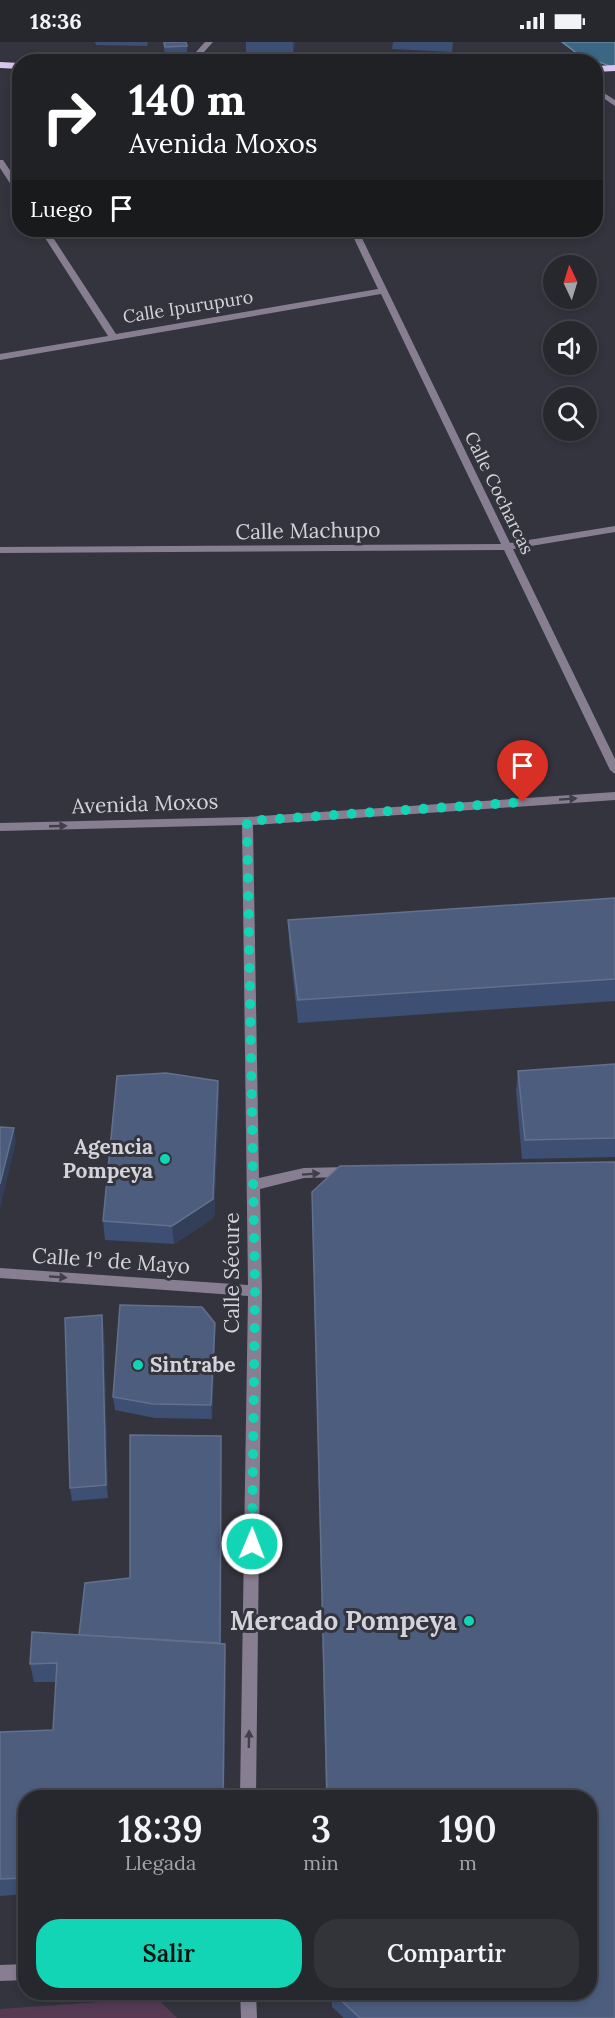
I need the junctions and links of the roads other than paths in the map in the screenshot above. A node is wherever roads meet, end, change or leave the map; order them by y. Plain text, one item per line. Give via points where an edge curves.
1 (209, 42) edge
2 (198, 54) edge
3 (0, 162) edge
4 (12, 180) edge
5 (49, 237) edge
6 (357, 237) edge
7 (383, 291) junction
8 (113, 336) junction
9 (0, 357) edge
10 (615, 529) edge
11 (507, 547) junction
12 (0, 550) edge
13 (615, 770) edge
14 (615, 796) edge
15 (247, 821) junction
16 (0, 827) edge
17 (364, 1172) edge
18 (253, 1185) junction
19 (0, 1273) edge
20 (255, 1291) junction
21 (248, 1790) edge
22 (18, 1972) edge
23 (0, 1973) edge
24 (248, 2000) edge
25 (249, 2018) edge

1 - 2 street
3 - 4 street
5 - 8 street
6 - 7 street, Calle Cocharcas
7 - 8 street, Calle Ipurupuro
7 - 11 street, Calle Cocharcas
8 - 9 street, Calle Ipurupuro
10 - 11 street, Calle Machupo
11 - 12 street, Calle Machupo
11 - 13 street, Calle Cocharcas
15 -> 14 street, Avenida Moxos
16 -> 15 street, Avenida Moxos
15 - 18 street, Calle Sécure
18 -> 17 street via 304,1173
18 - 20 street, Calle Sécure
19 -> 20 street, Calle 1º de Mayo
21 -> 20 street, Calle Sécure
22 - 23 street
24 - 25 street

